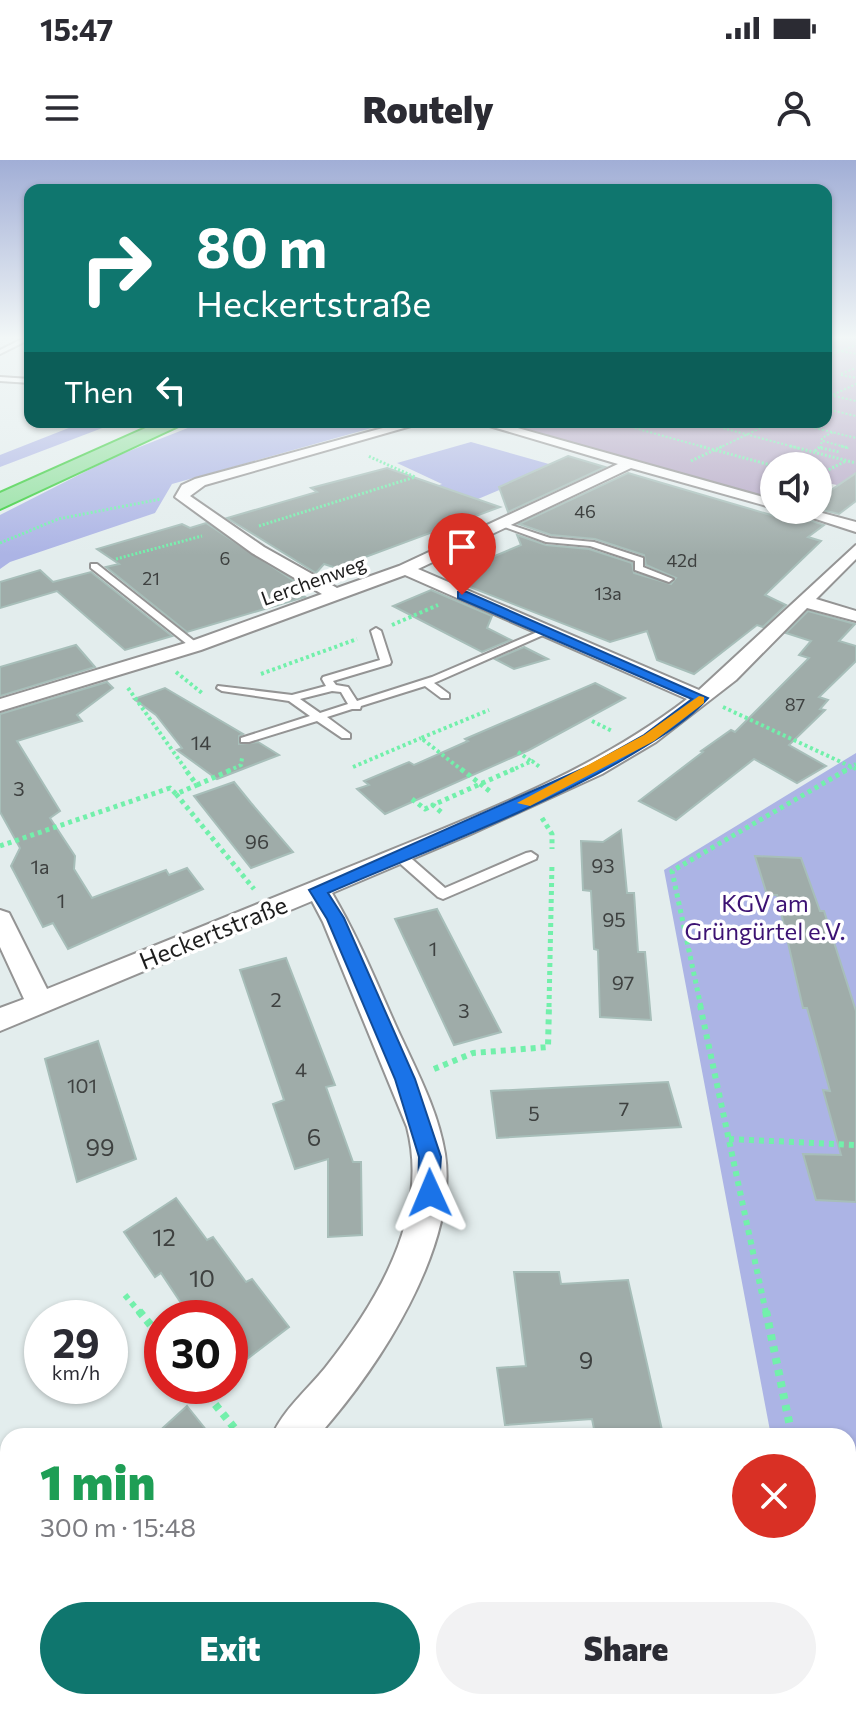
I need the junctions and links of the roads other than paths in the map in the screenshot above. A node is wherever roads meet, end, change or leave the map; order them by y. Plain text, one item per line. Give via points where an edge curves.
1 (132, 428) edge
2 (162, 428) edge
3 (398, 428) edge
4 (503, 428) edge
5 (629, 464) junction
6 (0, 486) edge
7 (760, 500) edge
8 (0, 502) edge
9 (832, 520) edge
10 (505, 524) junction
11 (856, 527) edge
12 (856, 550) edge
13 (94, 566) road end
14 (405, 569) junction
15 (669, 579) dead end
16 (337, 595) junction
17 (806, 602) junction
18 (856, 616) edge
19 (376, 631) road end
20 (545, 632) junction
21 (195, 646) junction
22 (429, 678) junction
23 (222, 688) road end
24 (332, 688) junction
25 (445, 696) dead end
26 (292, 698) junction
27 (701, 698) junction
28 (0, 705) edge
29 (356, 707) junction
30 (322, 718) junction
31 (346, 736) dead end
32 (245, 740) road end
33 (400, 856) junction
34 (531, 856) dead end
35 (318, 890) junction
36 (0, 919) edge
37 (40, 1003) junction
38 (0, 1020) edge
39 (300, 1428) edge

1 - 6 highway
2 - 8 highway
3 - 16 street via 200,482 182,497
4 - 5 street
5 - 7 street
5 - 10 street, Lerchenweg
9 - 11 street
10 - 14 street, Lerchenweg
10 - 15 lane via 549,540 640,560 638,568
12 - 17 street, Heckertstraße
13 - 21 lane
14 - 16 street, Lerchenweg
14 - 20 street
16 - 21 street, Lerchenweg
17 - 18 street
17 - 27 street, Heckertstraße
19 - 24 lane via 386,662 327,679
20 - 22 lane
20 - 27 street
21 - 28 street, Lerchenweg
22 - 25 lane
22 - 29 lane
23 - 26 lane
24 - 26 lane
24 - 29 lane via 344,689
26 - 30 lane
27 - 33 street, Heckertstraße via 649,738 565,784
29 - 30 lane
30 - 31 lane
30 - 32 lane
33 - 34 lane via 443,894
33 - 35 street, Heckertstraße
35 - 37 street, Heckertstraße
35 - 39 street via 405,1079 430,1157 424,1226 411,1263 357,1354
36 - 37 street
37 - 38 street, Heckertstraße

